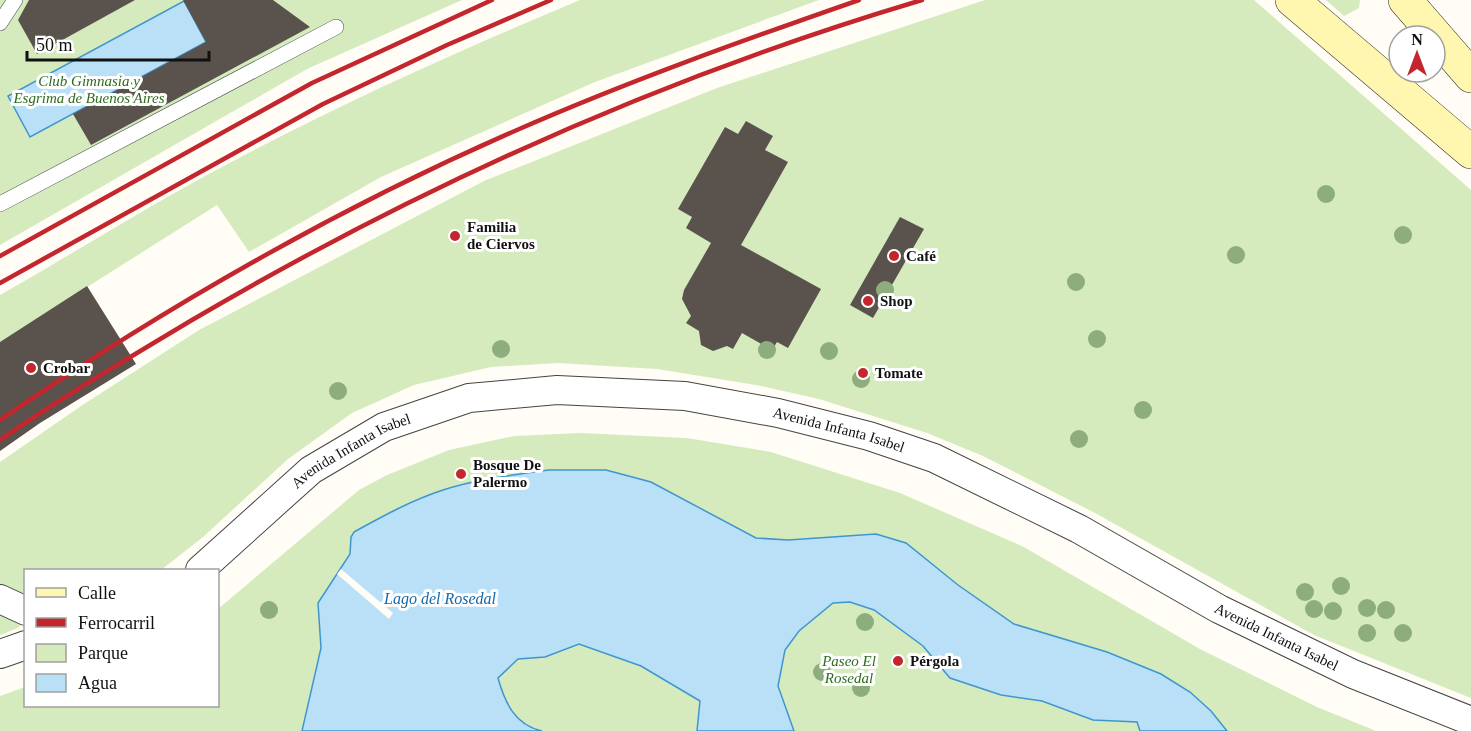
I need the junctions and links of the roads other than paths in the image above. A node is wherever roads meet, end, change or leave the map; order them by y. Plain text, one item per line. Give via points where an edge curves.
1 (15, 0) edge
2 (1292, 0) edge
3 (1405, 0) edge
4 (0, 23) edge
5 (336, 27) dead end
6 (1471, 76) edge
7 (1471, 152) edge
8 (0, 204) edge
9 (201, 569) edge
10 (0, 599) edge
11 (24, 610) edge
12 (24, 646) edge
13 (0, 654) edge
14 (1471, 721) edge

1 - 4 lane
2 - 7 main road
3 - 6 main road
5 - 8 lane
9 - 14 street, Avenida Infanta Isabel via 311,470 384,428 469,398 557,390 685,396 778,413 869,436 934,458 1079,529 1219,609 1353,674
10 - 11 street
12 - 13 street

